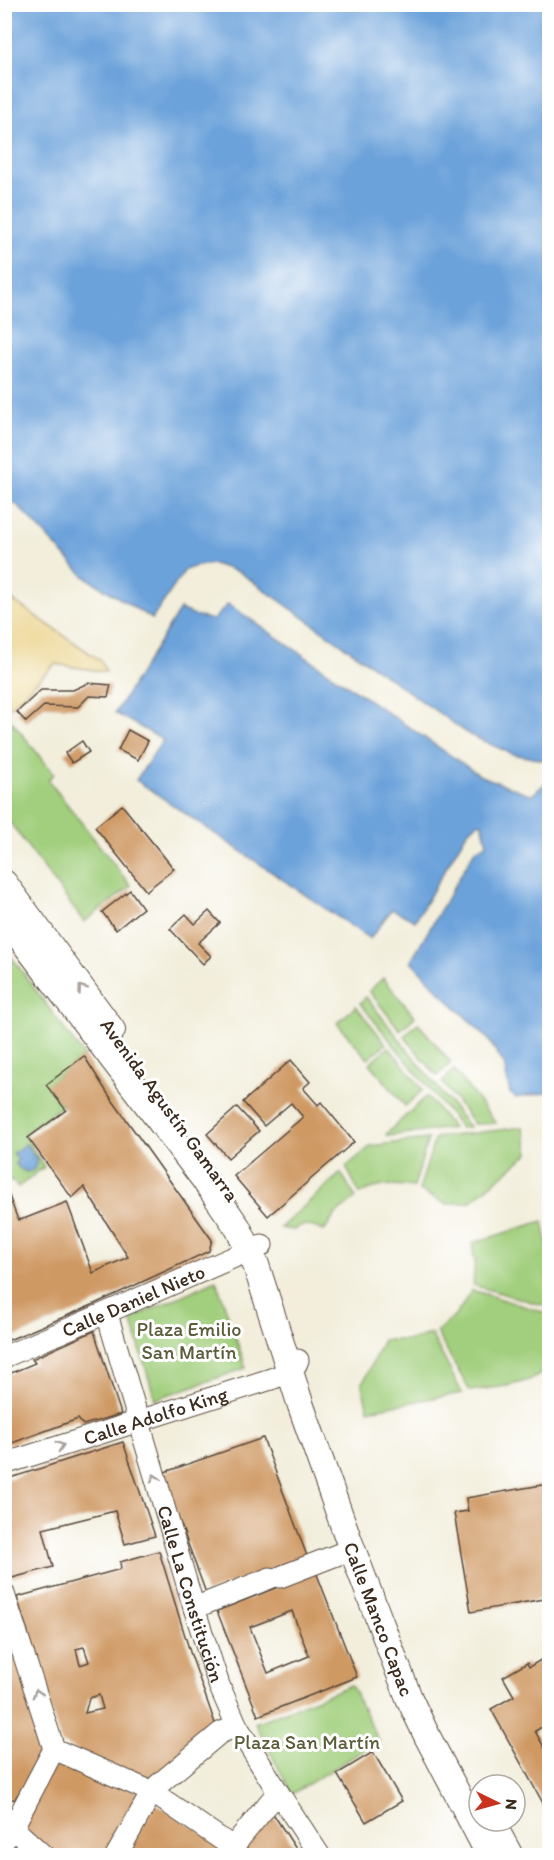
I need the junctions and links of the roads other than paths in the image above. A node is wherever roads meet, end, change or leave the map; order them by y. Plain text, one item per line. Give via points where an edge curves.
1 (4, 882) edge
2 (4, 916) edge
3 (256, 1248) junction
4 (107, 1314) junction
5 (4, 1357) edge
6 (294, 1364) junction
7 (139, 1421) junction
8 (4, 1464) edge
9 (352, 1549) junction
10 (4, 1594) edge
11 (194, 1608) junction
12 (13, 1644) edge
13 (237, 1726) junction
14 (54, 1749) junction
15 (467, 1779) edge
16 (152, 1792) junction
17 (278, 1792) junction
18 (7, 1828) edge
19 (498, 1833) edge
20 (231, 1852) edge
21 (314, 1853) edge
22 (44, 1856) edge
23 (116, 1856) edge
24 (490, 1856) edge
25 (510, 1856) edge

3 -> 1 main road, Avenida Agustín Gamarra via 243,1211 221,1179
2 - 3 main road, Avenida Agustín Gamarra
3 - 4 street, Calle Daniel Nieto
3 - 6 main road, Avenida Agustín Gamarra via 262,1285
4 - 5 street, Calle Daniel Nieto
4 - 7 street, Calle La Constitución
6 - 7 street, Calle Adolfo King
6 - 9 main road, Calle Manco Capac
6 - 15 main road, Calle Manco Capac via 412,1666 438,1728
8 -> 7 street, Calle Adolfo King
11 -> 7 street, Calle La Constitución
9 - 11 street
9 - 24 main road, Calle Manco Capac via 409,1698
10 - 12 street
11 - 13 street, Calle La Constitución
14 -> 12 street
13 - 16 street via 220,1733
13 - 17 street, Calle La Constitución
14 - 16 street
14 - 18 street
16 - 20 street
16 - 23 street
17 - 20 street
17 - 21 street, Calle La Constitución
18 - 22 street
19 - 25 main road

